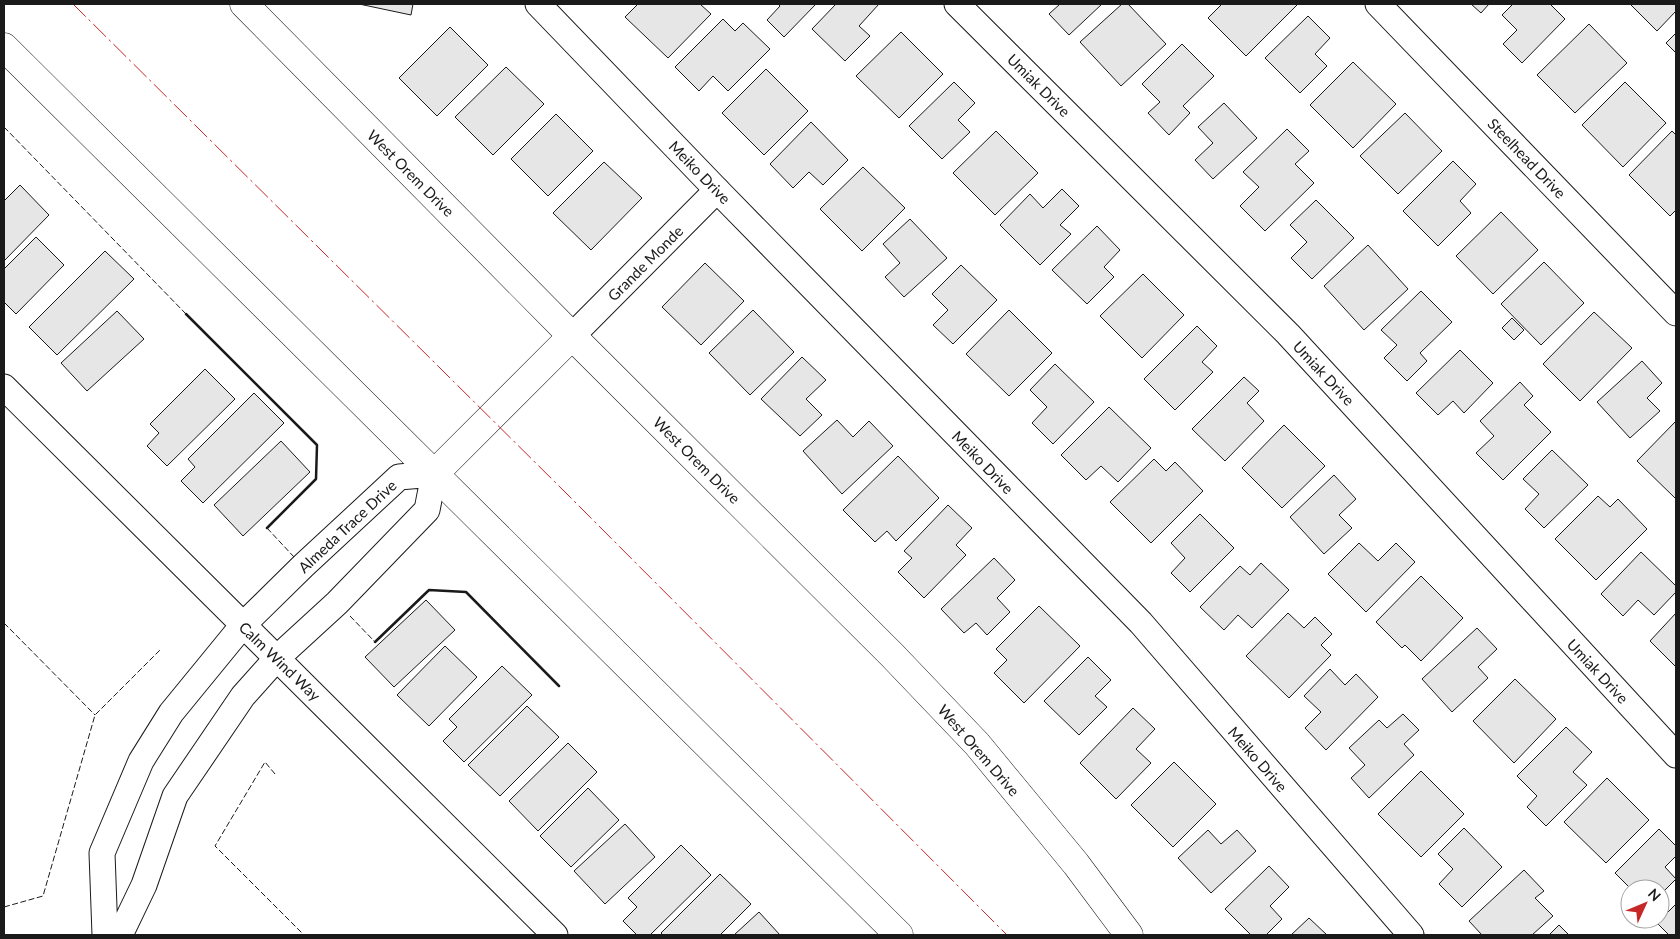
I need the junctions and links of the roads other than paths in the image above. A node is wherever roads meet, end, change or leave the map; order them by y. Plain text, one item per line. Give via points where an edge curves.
1 (244, 4) edge
2 (538, 4) edge
3 (958, 4) edge
4 (1378, 4) edge
5 (4, 47) edge
6 (717, 190) junction
7 (1676, 313) edge
8 (572, 336) junction
9 (4, 387) edge
10 (434, 474) junction
11 (243, 625) junction
12 (277, 658) junction
13 (1676, 755) edge
14 (105, 935) edge
15 (120, 935) edge
16 (556, 935) edge
17 (899, 935) edge
18 (1129, 935) edge
19 (1411, 935) edge

1 - 8 main road, West Orem Drive
2 - 6 street, Meiko Drive
3 - 13 street, Umiak Drive via 1288,334
4 - 7 street, Steelhead Drive
5 - 10 main road
6 - 8 street, Grande Monde
6 - 19 street, Meiko Drive via 1141,623
8 - 10 main road
8 - 18 main road, West Orem Drive via 977,744 1076,864
9 - 11 street, Calm Wind Way
10 - 11 street, Almeda Trace Drive via 399,477
10 - 12 street via 427,510 337,603
10 - 17 main road
11 - 12 street, Calm Wind Way
11 - 14 street, Almeda Trace Drive via 171,714 141,761 102,853
12 - 15 street via 243,696 175,796 144,885
12 - 16 street, Calm Wind Way

